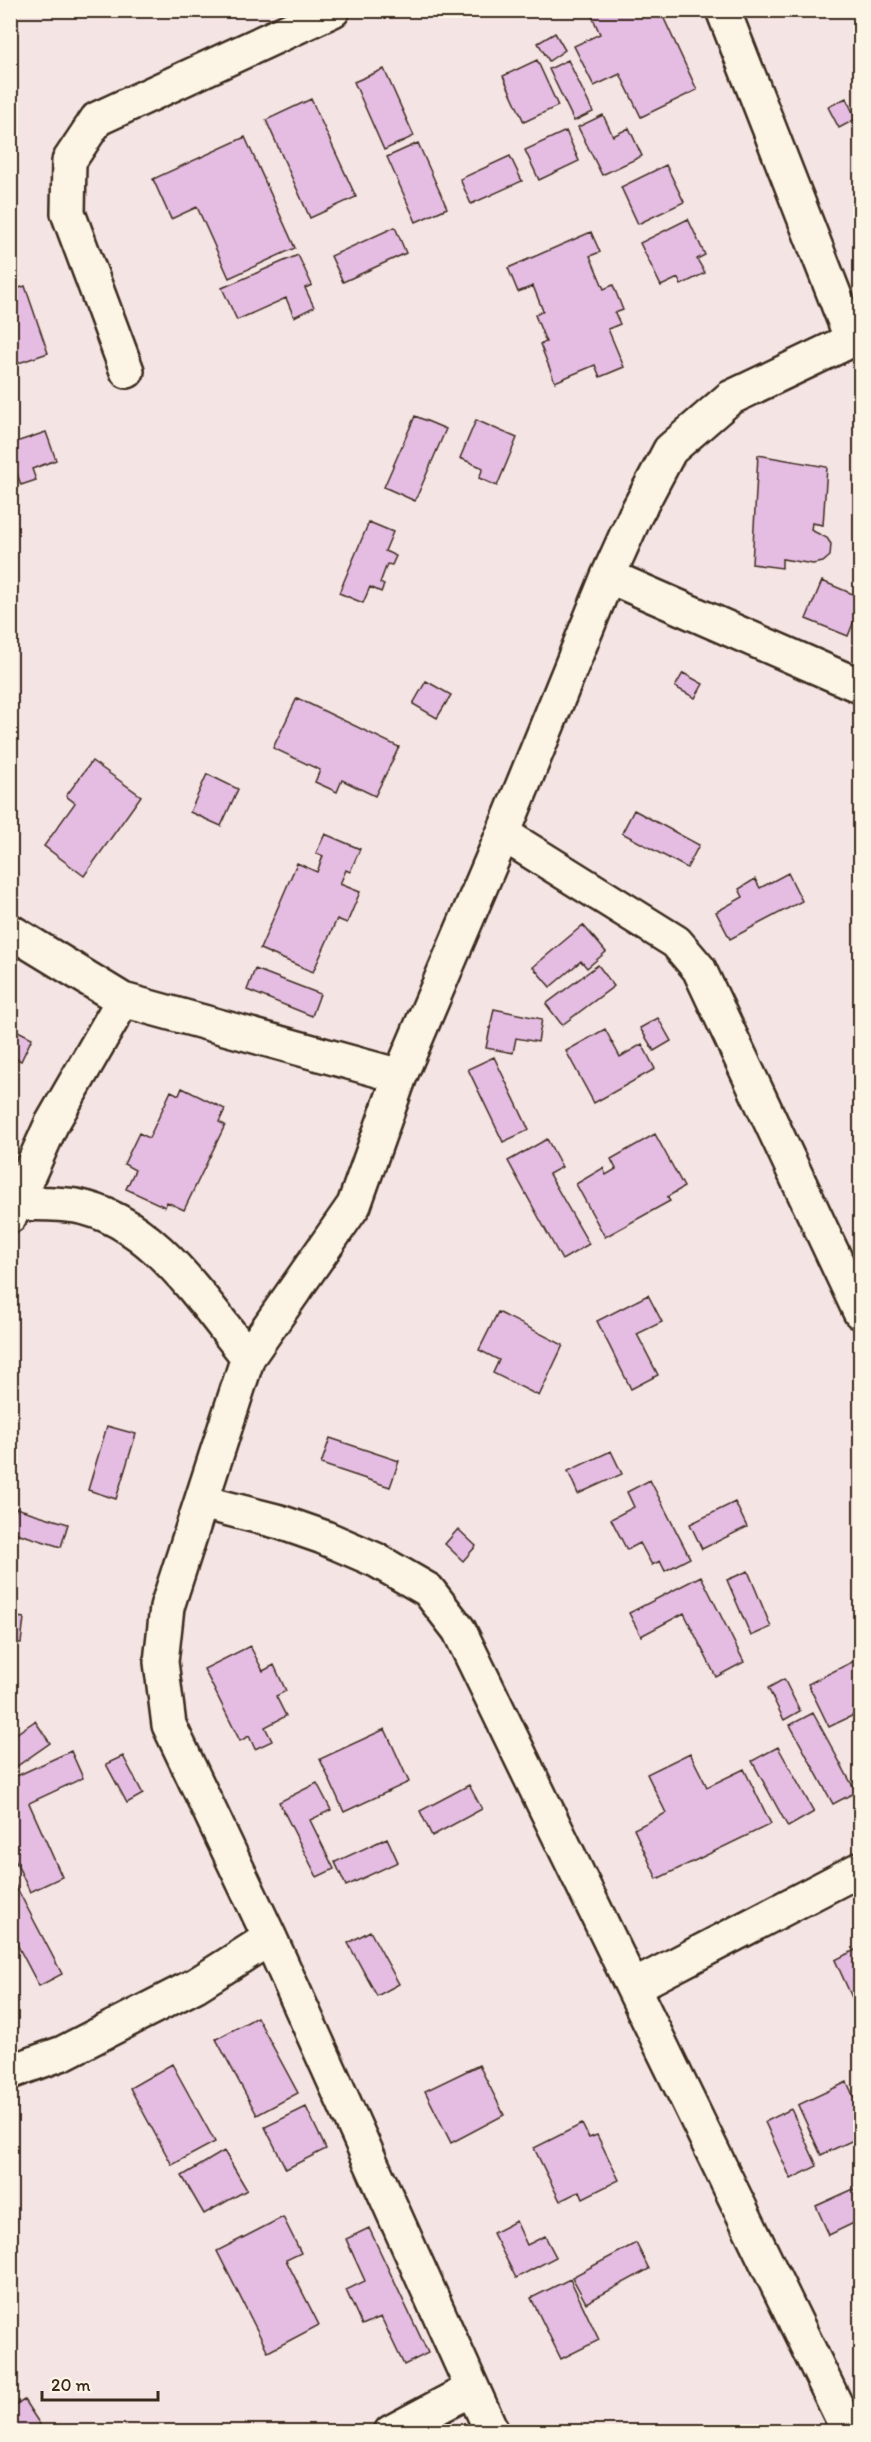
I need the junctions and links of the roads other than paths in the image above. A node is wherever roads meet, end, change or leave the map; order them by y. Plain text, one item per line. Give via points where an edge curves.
1 (333, 10) edge
2 (723, 10) edge
3 (856, 338) edge
4 (127, 371) dead end
5 (608, 576) junction
6 (861, 686) edge
7 (503, 834) junction
8 (10, 931) edge
9 (123, 1000) junction
10 (400, 1076) junction
11 (13, 1210) edge
12 (861, 1312) edge
13 (248, 1357) junction
14 (202, 1502) junction
15 (861, 1869) edge
16 (270, 1938) junction
17 (633, 1987) junction
18 (10, 2072) edge
19 (472, 2389) junction
20 (849, 2415) edge
21 (391, 2432) edge
22 (492, 2432) edge

1 - 4 street via 97,119 69,161 68,213
2 - 3 street
3 - 5 street via 730,398 670,450 634,516
5 - 6 street
5 - 7 street
7 - 10 street
7 - 12 street via 676,942 699,969
8 - 9 street
9 - 10 street
9 - 11 street via 51,1125
10 - 13 street via 354,1205
11 - 13 street via 75,1206 133,1228 173,1266
13 - 14 street
14 - 16 street via 167,1607 161,1662 169,1725
14 - 17 street via 323,1537 376,1560 428,1590 459,1630
15 - 17 street
16 - 18 street via 196,1985 63,2053
16 - 19 street
17 - 20 street
19 - 21 street
19 - 22 street

